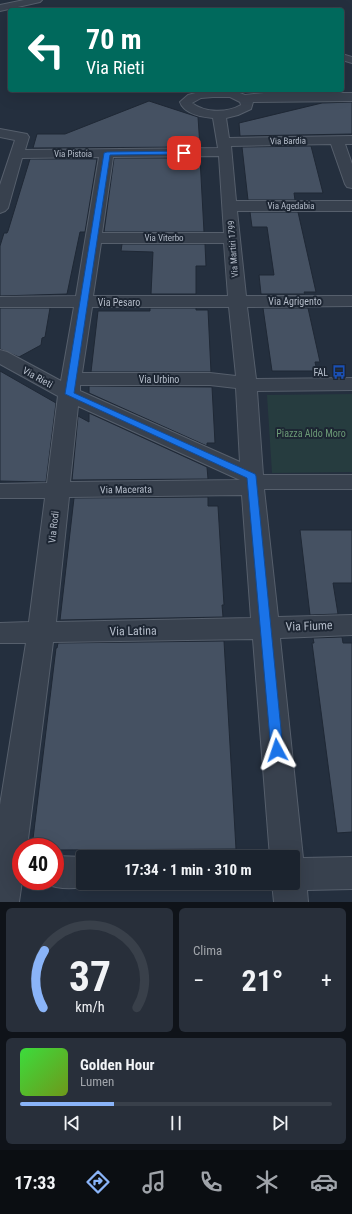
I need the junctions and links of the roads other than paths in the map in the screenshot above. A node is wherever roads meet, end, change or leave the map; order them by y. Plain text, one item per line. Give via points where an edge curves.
1 (37, 0) edge
2 (0, 8) edge
3 (212, 92) edge
4 (221, 92) edge
5 (352, 97) edge
6 (244, 99) junction
7 (219, 114) junction
8 (0, 133) edge
9 (352, 140) edge
10 (337, 141) junction
11 (224, 147) junction
12 (107, 153) junction
13 (17, 154) junction
14 (351, 177) edge
15 (229, 206) junction
16 (352, 206) edge
17 (0, 208) edge
18 (95, 238) junction
19 (232, 238) junction
20 (352, 301) edge
21 (0, 302) edge
22 (84, 302) junction
23 (238, 302) junction
24 (0, 356) edge
25 (352, 384) edge
26 (247, 385) junction
27 (70, 386) junction
28 (252, 482) junction
29 (352, 482) edge
30 (0, 491) edge
31 (57, 491) junction
32 (352, 625) edge
33 (266, 628) junction
34 (0, 633) edge
35 (41, 633) junction
36 (286, 850) edge
37 (64, 872) edge
38 (76, 872) edge
39 (352, 872) edge
40 (300, 874) edge
41 (8, 879) edge
42 (291, 890) edge
43 (292, 902) edge

1 - 2 street
3 - 7 street via 189,98 186,102 198,111
4 - 6 street
5 - 6 street
6 - 7 street via 247,106 243,109
7 - 11 street, Via Martiri 1799
8 - 13 street via 22,137
9 - 10 street, Via Bardia
10 - 11 street, Via Bardia
10 - 14 street
11 - 12 street, Via Pistoia
11 - 15 street, Via Martiri 1799
12 - 13 street, Via Pistoia
12 - 18 street, Via Rodi
13 - 17 street
15 - 16 street, Via Agedabia
15 - 19 street, Via Martiri 1799
18 - 19 street, Via Viterbo
18 - 22 street, Via Rodi
19 - 23 street, Via Martiri 1799
20 - 23 street, Via Agrigento
21 - 22 street, Via Pesaro
22 - 23 street, Via Pesaro
22 - 27 street, Via Rodi
23 - 26 street, Via Martiri 1799
24 - 27 street, Via Rieti
25 - 26 street
26 - 27 street, Via Urbino via 210,379
26 - 28 street, Via Martiri 1799
27 - 28 street, Via Rieti
27 - 31 street, Via Rodi
28 - 29 street
28 - 31 street, Via Macerata
28 - 33 street, Via Martiri 1799
30 - 31 street, Via Macerata
31 - 35 street, Via Rodi
32 - 33 street, Via Fiume
33 - 35 street, Via Latina
33 - 36 street, Via Martiri 1799
34 - 35 street, Via Latina
35 - 41 street, Via Rodi
37 - 38 street
39 - 40 street
42 - 43 street

